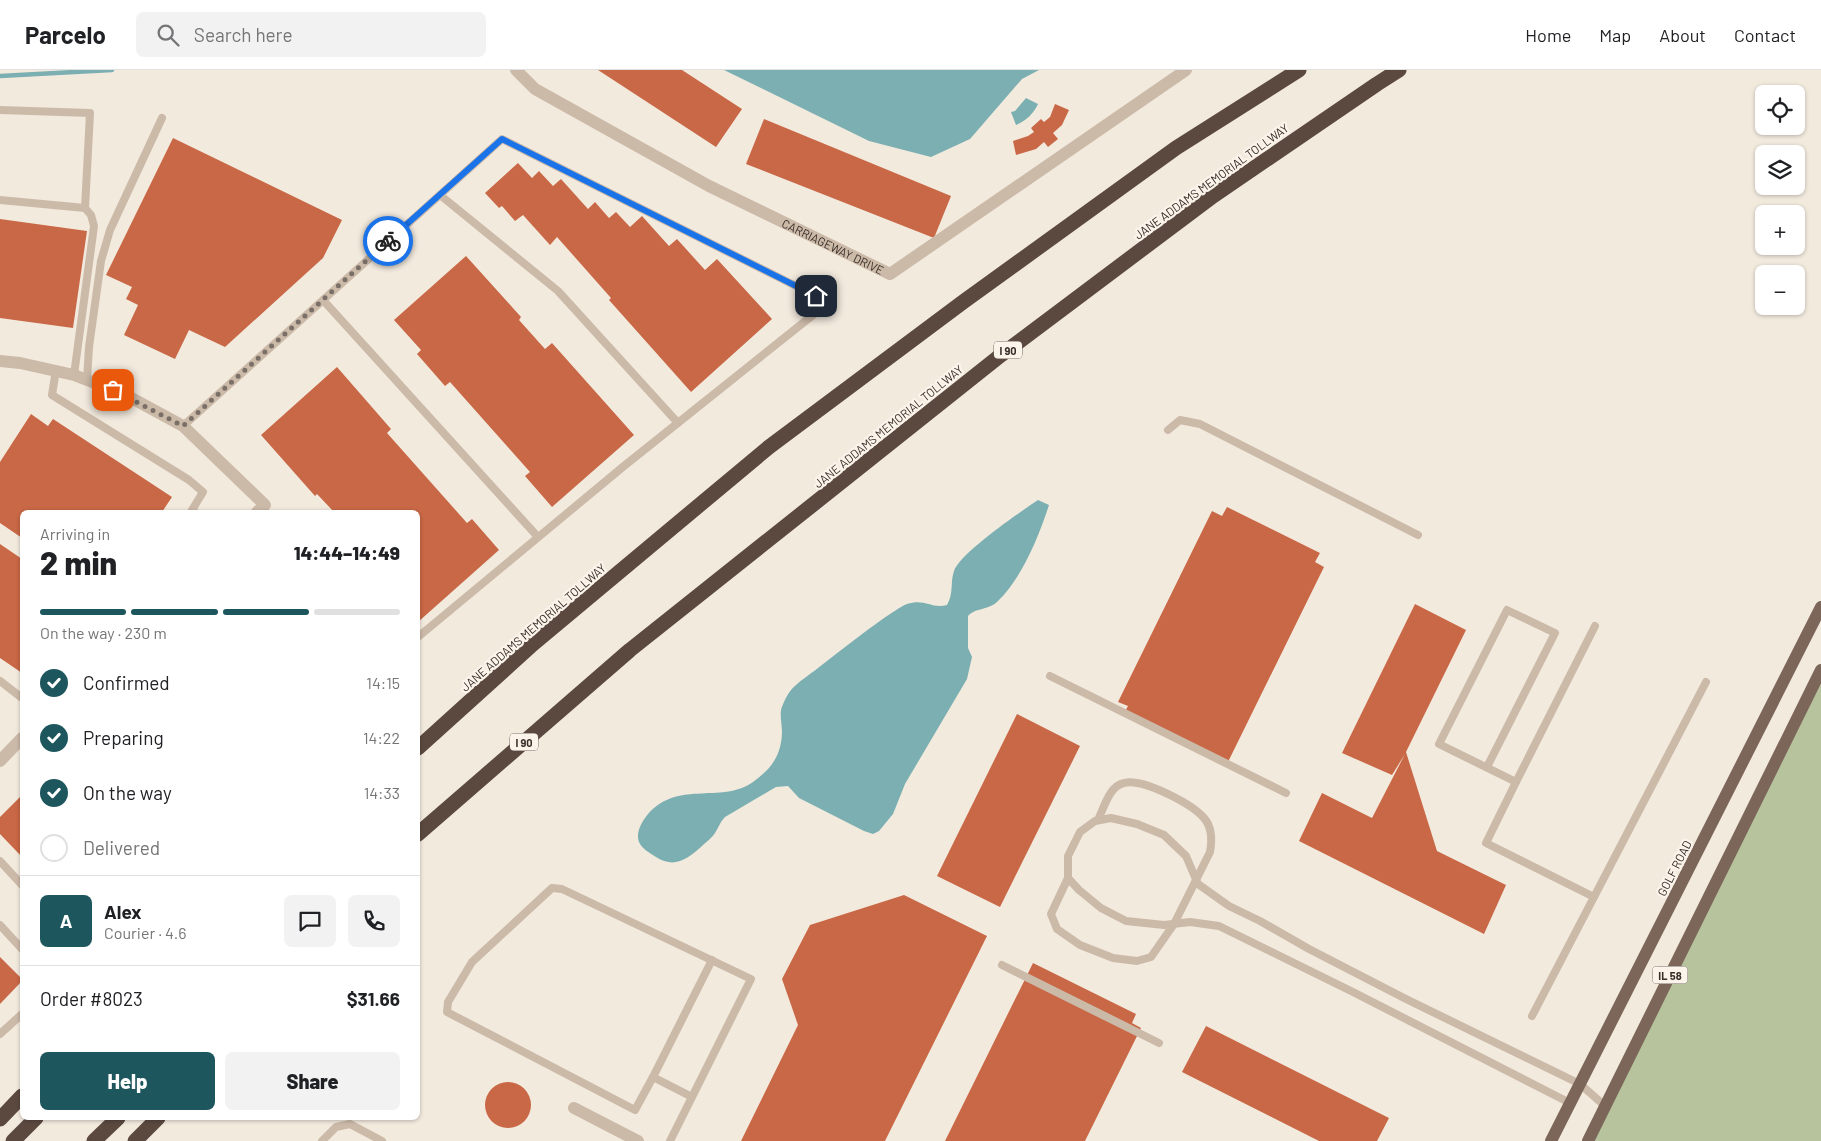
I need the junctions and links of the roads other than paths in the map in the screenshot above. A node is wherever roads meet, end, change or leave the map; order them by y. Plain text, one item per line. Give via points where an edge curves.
1 (516, 70) edge
2 (1186, 70) edge
3 (1299, 70) edge
4 (1399, 70) edge
5 (0, 110) edge
6 (162, 118) dead end
7 (440, 194) junction
8 (0, 200) edge
9 (84, 208) junction
10 (323, 300) junction
11 (0, 361) edge
12 (56, 370) junction
13 (74, 375) junction
14 (87, 380) junction
15 (678, 423) junction
16 (183, 426) junction
17 (1168, 430) dead end
18 (192, 510) edge
19 (265, 510) edge
20 (1418, 535) dead end
21 (538, 537) junction
22 (1821, 607) edge
23 (1595, 626) dead end
24 (420, 635) edge
25 (1821, 670) edge
26 (1050, 676) dead end
27 (0, 681) edge
28 (1706, 682) dead end
29 (20, 696) edge
30 (20, 740) edge
31 (420, 746) edge
32 (0, 760) edge
33 (1487, 767) junction
34 (1516, 782) junction
35 (1286, 793) dead end
36 (1098, 820) junction
37 (420, 832) edge
38 (0, 861) edge
39 (1068, 878) junction
40 (1196, 880) junction
41 (20, 883) edge
42 (1594, 898) junction
43 (1174, 924) junction
44 (0, 925) edge
45 (20, 947) edge
46 (712, 960) junction
47 (1002, 965) dead end
48 (20, 1016) edge
49 (1532, 1016) dead end
50 (0, 1034) edge
51 (1159, 1043) dead end
52 (653, 1077) junction
53 (1580, 1084) junction
54 (692, 1097) junction
55 (20, 1098) edge
56 (1570, 1103) junction
57 (1605, 1106) junction
58 (574, 1108) dead end
59 (0, 1119) edge
60 (34, 1120) edge
61 (116, 1120) edge
62 (156, 1120) edge
63 (13, 1141) edge
64 (94, 1141) edge
65 (135, 1141) edge
66 (322, 1141) edge
67 (382, 1141) edge
68 (638, 1141) edge
69 (670, 1141) edge
70 (1551, 1141) edge
71 (1588, 1141) edge

1 - 2 street, CARRIAGEWAY DRIVE via 535,89 700,181 890,274
3 - 31 highway, JANE ADDAMS MEMORIAL TOLLWAY via 1176,148 769,447 533,644
4 - 37 highway, JANE ADDAMS MEMORIAL TOLLWAY / I 90 via 1213,196 1001,355 630,650
5 - 9 lane via 90,113
6 - 14 lane via 110,230 101,261
7 - 10 lane
7 - 15 lane via 558,291
7 - 15 lane via 502,139 816,296 818,311
8 - 9 lane
9 - 13 lane via 91,215 94,226
10 - 16 lane
10 - 21 lane
11 - 12 street
12 - 13 street
12 - 18 lane via 52,395 189,480 203,492
13 - 14 street
14 - 16 street via 126,395
15 - 21 lane
16 - 19 street
17 - 20 lane via 1180,420 1200,424
21 - 24 lane
22 - 53 main road, GOLF ROAD / IL 58
23 - 34 lane
25 - 57 main road, IL 58
26 - 35 lane
27 - 29 lane
28 - 42 lane
30 - 32 street
33 - 33 lane via 1439,744 1508,610 1555,633
33 - 34 lane
34 - 42 lane via 1486,842
36 - 39 lane via 1080,832 1068,856
36 - 40 lane via 1110,818 1137,824 1164,836 1186,856
36 - 40 lane via 1112,790 1124,783 1148,785 1189,805 1206,820 1212,840 1210,852
38 - 41 lane
39 - 43 lane via 1101,908 1126,922
39 - 43 lane via 1051,914 1058,929 1080,945 1113,958 1137,961 1151,957
40 - 43 lane
40 - 53 lane via 1229,906 1406,999
42 - 49 lane
43 - 56 lane via 1190,922 1218,926
44 - 45 lane
46 - 52 lane
46 - 52 lane via 562,889 552,888 472,962 448,1002 447,1012 635,1110
46 - 54 lane via 751,979
47 - 51 lane
48 - 50 lane
52 - 54 lane
53 - 56 main road, GOLF ROAD / IL 58
53 - 57 lane
54 - 69 lane
55 - 59 highway
56 - 70 main road, GOLF ROAD / IL 58
57 - 71 main road, IL 58
58 - 68 street
60 - 63 highway
61 - 64 highway
62 - 65 highway
66 - 67 lane via 336,1127 350,1124

